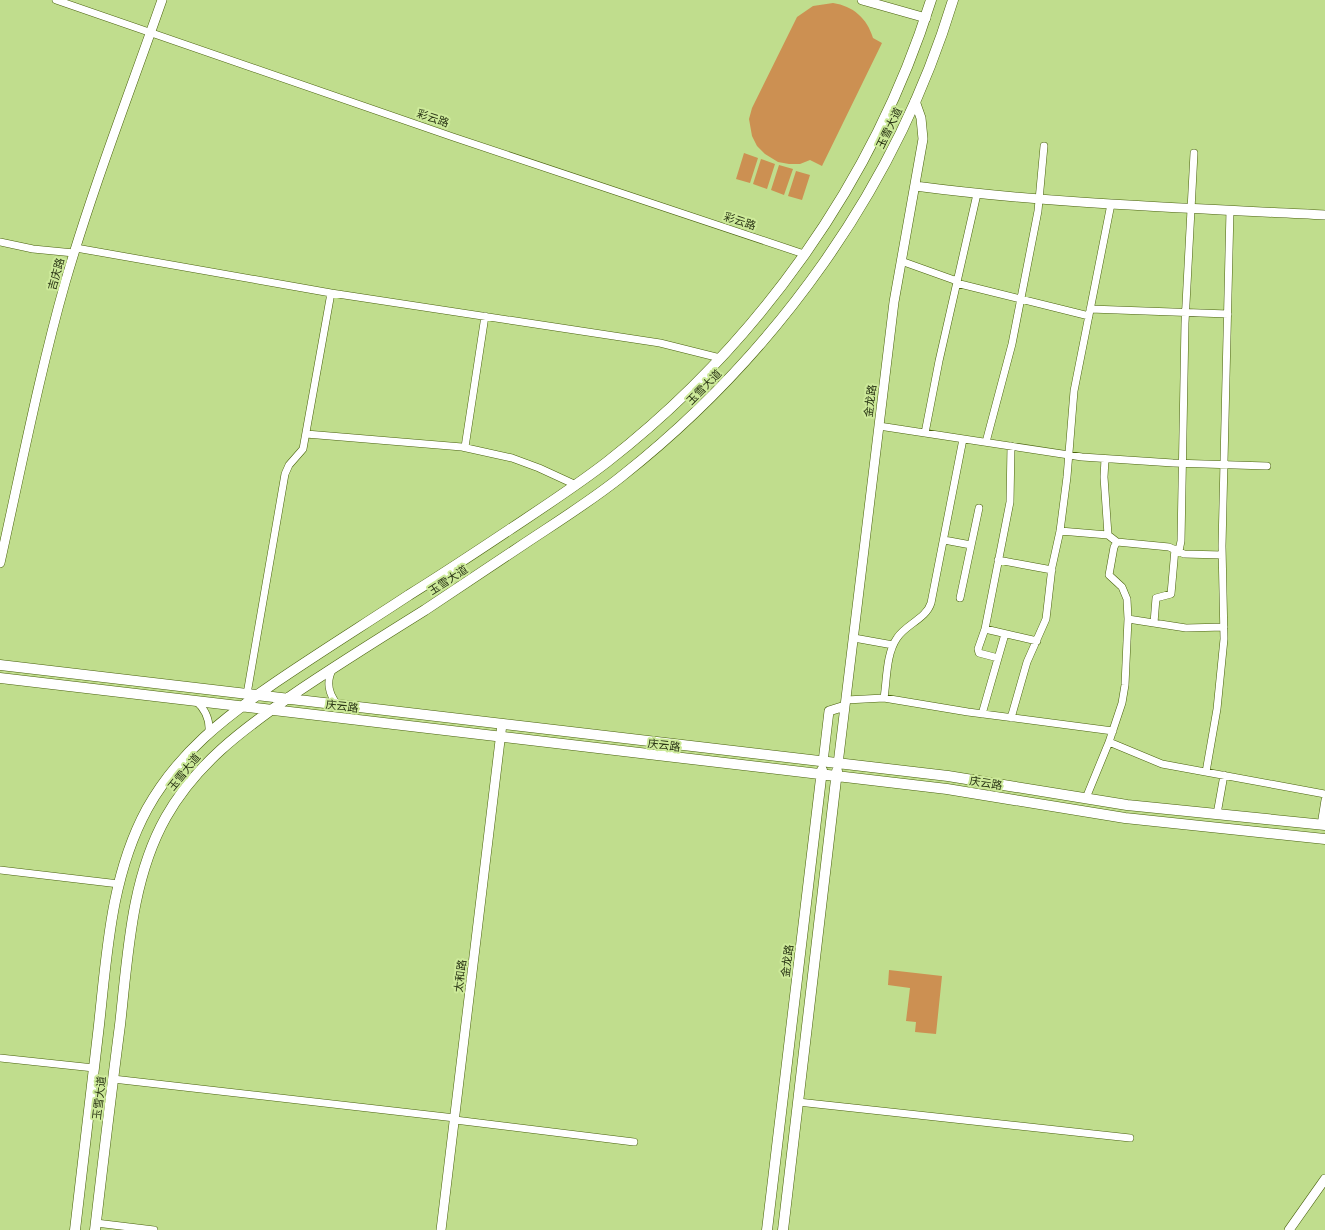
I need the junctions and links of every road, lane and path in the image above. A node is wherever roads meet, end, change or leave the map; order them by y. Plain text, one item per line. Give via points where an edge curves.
1 (56, 0) edge
2 (162, 0) edge
3 (862, 0) edge
4 (931, 0) edge
5 (953, 0) edge
6 (926, 18) junction
7 (151, 33) junction
8 (916, 101) junction
9 (1044, 146) dead end
10 (1194, 153) dead end
11 (915, 186) junction
12 (977, 194) junction
13 (1039, 199) junction
14 (1110, 204) junction
15 (1190, 208) junction
16 (1230, 210) junction
17 (1325, 215) edge
18 (0, 242) edge
19 (75, 250) junction
20 (804, 254) junction
21 (901, 261) junction
22 (957, 282) junction
23 (331, 293) junction
24 (1021, 299) junction
25 (1089, 312) junction
26 (1185, 312) junction
27 (1228, 314) junction
28 (485, 316) junction
29 (720, 358) junction
30 (880, 426) junction
31 (925, 433) junction
32 (306, 434) junction
33 (963, 439) junction
34 (986, 442) junction
35 (1011, 446) junction
36 (465, 447) junction
37 (1069, 455) junction
38 (1105, 458) junction
39 (1183, 464) junction
40 (1224, 465) junction
41 (1267, 466) dead end
42 (576, 485) junction
43 (979, 508) dead end
44 (1060, 531) junction
45 (1108, 535) junction
46 (944, 540) junction
47 (1117, 542) junction
48 (971, 545) junction
49 (1177, 550) junction
50 (1222, 555) junction
51 (998, 560) junction
52 (0, 563) edge
53 (1052, 570) junction
54 (960, 598) dead end
55 (1128, 619) junction
56 (1154, 623) junction
57 (1224, 627) junction
58 (985, 629) junction
59 (1005, 634) junction
60 (854, 638) junction
61 (1037, 641) junction
62 (893, 645) junction
63 (998, 658) junction
64 (0, 665) edge
65 (333, 668) junction
66 (0, 678) edge
67 (247, 694) junction
68 (258, 695) junction
69 (884, 698) junction
70 (288, 699) junction
71 (196, 701) junction
72 (846, 703) junction
73 (338, 704) junction
74 (242, 706) junction
75 (272, 710) junction
76 (982, 714) junction
77 (1011, 718) junction
78 (502, 724) junction
79 (1113, 731) junction
80 (209, 732) junction
81 (500, 737) junction
82 (1109, 742) junction
83 (823, 762) junction
84 (838, 764) junction
85 (1206, 772) junction
86 (821, 775) junction
87 (1224, 775) junction
88 (836, 777) junction
89 (1325, 794) edge
90 (1086, 798) junction
91 (1325, 800) edge
92 (1217, 814) junction
93 (1323, 825) edge
94 (1325, 839) edge
95 (0, 870) edge
96 (119, 884) junction
97 (0, 1058) edge
98 (94, 1068) junction
99 (113, 1079) junction
100 (798, 1102) junction
101 (455, 1119) junction
102 (1130, 1138) dead end
103 (634, 1142) dead end
104 (1325, 1178) edge
105 (96, 1227) edge
106 (74, 1230) edge
107 (154, 1230) edge
108 (441, 1230) edge
109 (767, 1230) edge
110 (783, 1230) edge
111 (1289, 1230) edge

1 - 7 street, 彩云路
2 - 7 street, 吉庆路
3 - 6 street
4 - 6 main road, 玉雪大道
5 - 8 main road, 玉雪大道
6 - 20 main road, 玉雪大道 via 879,131
7 - 19 street, 吉庆路
7 - 20 street, 彩云路
8 - 11 street, 金龙路 via 923,139
8 - 65 main road, 玉雪大道 via 877,178 825,260 759,346 705,403 643,459 588,502
9 - 13 street
10 - 15 street
11 - 12 street
11 - 21 street, 金龙路
12 - 13 street
12 - 22 street
13 - 14 street
13 - 24 street
14 - 15 street
14 - 25 street
15 - 16 street
15 - 26 street
16 - 17 street
16 - 27 street
18 - 19 street via 33,249
19 - 23 street
19 - 52 street, 吉庆路 via 42,374
20 - 29 main road, 玉雪大道 via 759,314
21 - 22 street
21 - 30 street, 金龙路
22 - 24 street
22 - 31 street
23 - 28 street
23 - 32 street
24 - 25 street
24 - 34 street
25 - 26 street
25 - 37 street via 1074,391
26 - 27 street
26 - 39 street
27 - 40 street
28 - 29 street via 660,343
28 - 36 street
29 - 42 main road, 玉雪大道 via 651,425
30 - 31 street
30 - 60 street, 金龙路
31 - 33 street
32 - 36 street
32 - 67 street via 303,449 289,465 285,474
33 - 34 street
33 - 46 street
34 - 35 street
35 - 37 street
35 - 51 street via 1010,502
36 - 42 street via 512,458
37 - 38 street
37 - 44 street
38 - 39 street
38 - 45 street
39 - 40 street
39 - 49 street via 1181,541
40 - 41 street
40 - 50 street
42 - 68 main road, 玉雪大道
43 - 48 street
44 - 45 street
44 - 53 street
45 - 47 street
46 - 48 street
46 - 62 street via 930,607 926,614 903,631
47 - 49 street
47 - 55 street via 1109,575 1122,587
48 - 54 street
49 - 50 street via 1184,554
49 - 56 street via 1170,594 1156,598
50 - 57 street
51 - 53 street
51 - 58 street
53 - 61 street via 1046,619
55 - 56 street
55 - 79 street via 1124,691
56 - 57 street via 1186,628
57 - 85 street via 1220,685
58 - 59 street
58 - 63 street via 979,652
59 - 61 street
59 - 63 street
60 - 62 street
60 - 72 street, 金龙路
61 - 77 street via 1024,669
62 - 69 street
63 - 76 street
64 - 67 main road, 庆云路
65 - 70 main road, 玉雪大道
65 - 73 street via 328,685 332,698
66 - 71 main road, 庆云路
67 - 68 main road, 庆云路
68 - 70 main road, 庆云路
68 - 74 main road, 玉雪大道
69 - 72 street
69 - 76 street
70 - 73 main road, 庆云路
70 - 75 main road, 玉雪大道
71 - 74 main road, 庆云路
71 - 80 street via 207,717
72 - 83 street, 金龙路 via 829,711
72 - 84 street, 金龙路
73 - 78 main road, 庆云路
74 - 75 main road, 庆云路
74 - 80 main road, 玉雪大道
75 - 81 main road, 庆云路
75 - 99 main road, 玉雪大道 via 225,745 198,771 174,804 155,840 145,865 136,903
76 - 77 street
77 - 79 street
78 - 81 street, 太和路
78 - 83 main road, 庆云路
79 - 82 street
80 - 96 main road, 玉雪大道 via 183,758 156,793 136,832
81 - 86 main road, 庆云路
81 - 101 street, 太和路
82 - 85 street via 1162,764
82 - 90 street
83 - 84 main road, 庆云路
83 - 86 main road, 金龙路
84 - 88 main road, 金龙路
84 - 90 main road, 庆云路 via 948,776
85 - 87 street
86 - 88 main road, 庆云路
86 - 109 main road, 金龙路
87 - 89 street
87 - 92 street
88 - 94 main road, 庆云路 via 946,789 1125,818
88 - 100 main road, 金龙路
90 - 92 main road, 庆云路
91 - 93 street
92 - 93 main road, 庆云路
95 - 96 street
96 - 98 main road, 玉雪大道 via 106,963
97 - 98 street
98 - 106 main road, 玉雪大道
99 - 101 street
99 - 105 main road, 玉雪大道
100 - 102 street
100 - 110 main road, 金龙路
101 - 103 street
101 - 108 street, 太和路
104 - 111 street
105 - 107 street

